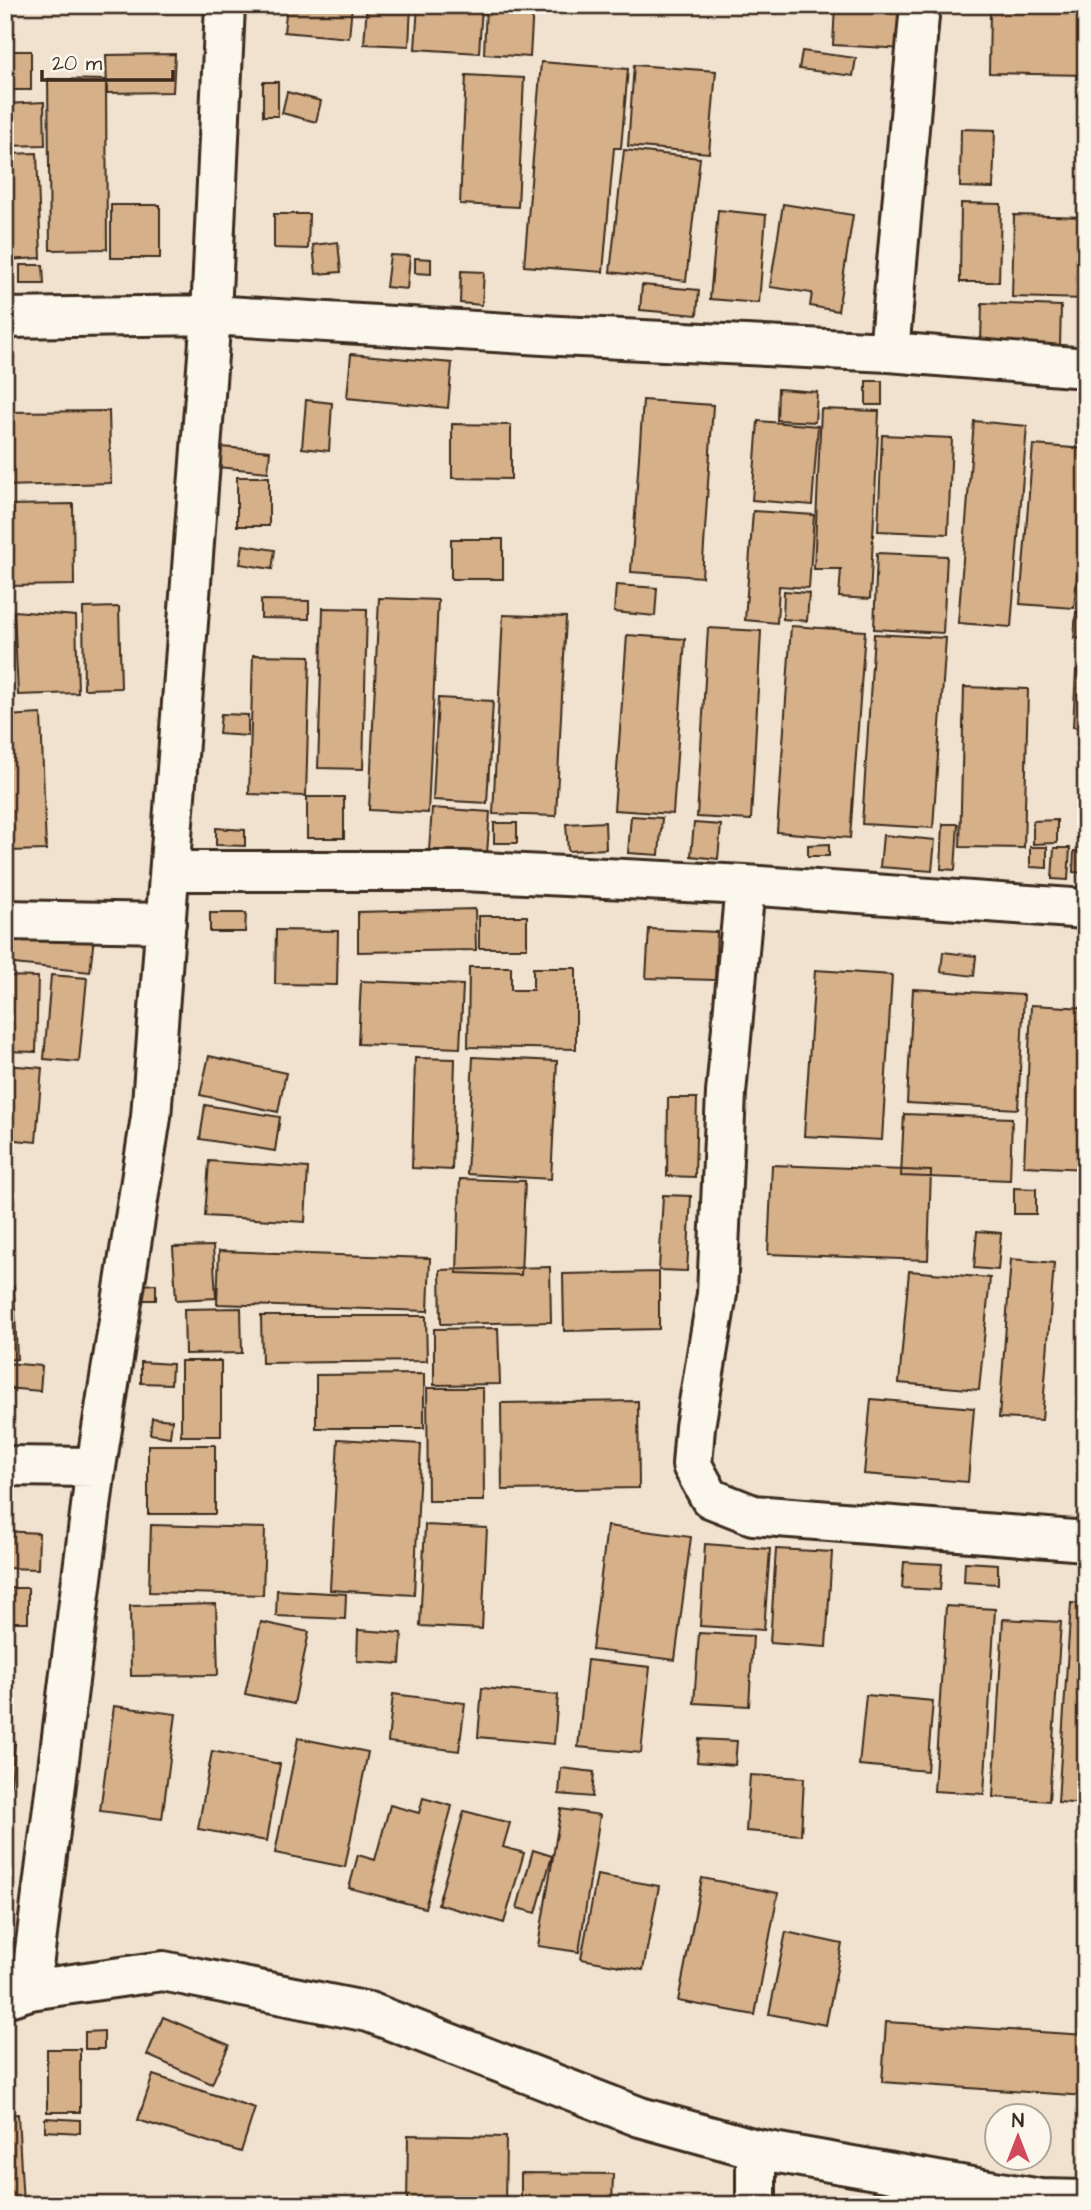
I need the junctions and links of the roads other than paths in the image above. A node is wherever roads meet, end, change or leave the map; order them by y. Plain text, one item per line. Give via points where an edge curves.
1 (225, 5) edge
2 (920, 5) edge
3 (211, 315) junction
4 (5, 318) edge
5 (889, 352) junction
6 (1086, 368) edge
7 (170, 871) junction
8 (745, 885) junction
9 (1086, 909) edge
10 (5, 920) edge
11 (166, 923) junction
12 (5, 1466) edge
13 (96, 1467) junction
14 (1086, 1541) edge
15 (18, 1994) edge
16 (756, 2149) junction
17 (1086, 2200) edge
18 (756, 2205) edge

1 - 3 street
2 - 5 street
3 - 4 street
3 - 5 street
3 - 7 street
5 - 6 street
7 - 8 street via 463,871
7 - 11 street
8 - 9 street
8 - 14 street via 726,1093 717,1294 692,1465 710,1498 754,1515
10 - 11 street
11 - 13 street via 151,1117
12 - 13 street
13 - 15 street
15 - 16 street via 163,1971 369,2012 640,2117
16 - 17 street via 1040,2199
16 - 18 street

